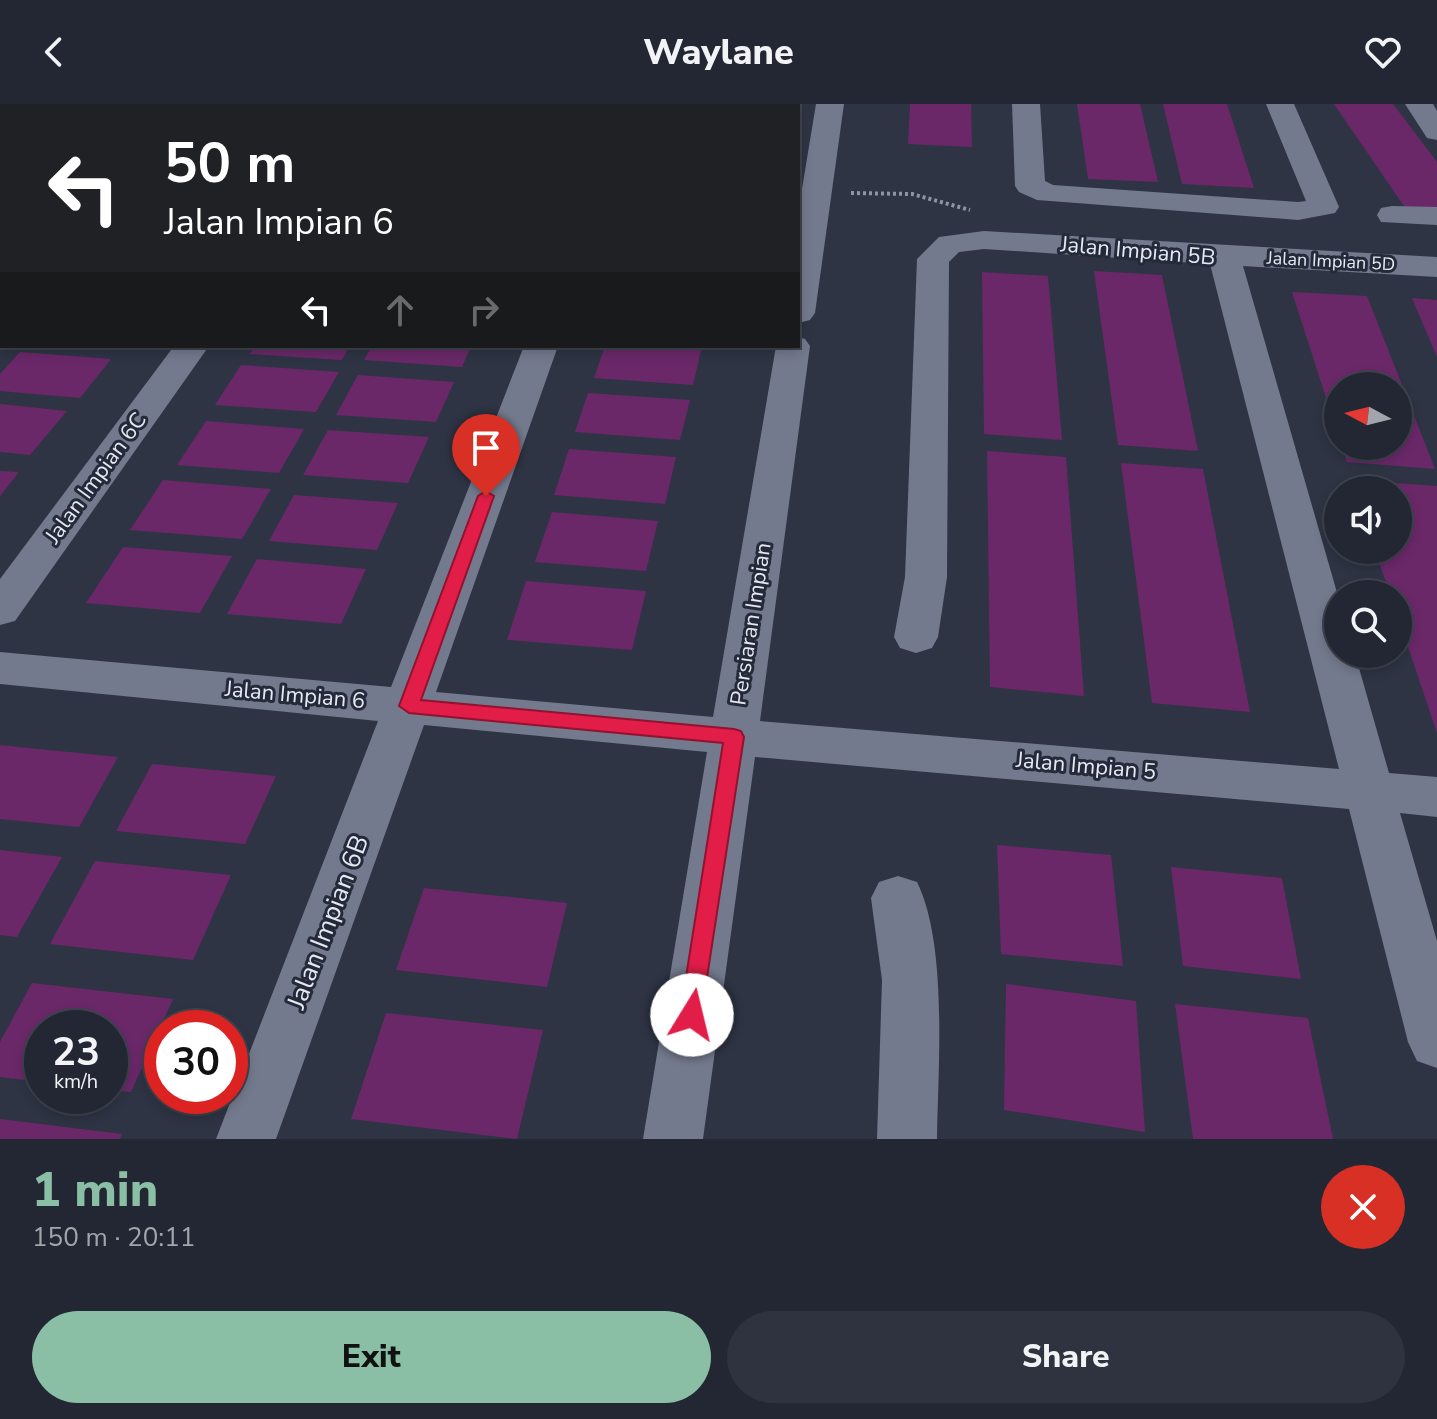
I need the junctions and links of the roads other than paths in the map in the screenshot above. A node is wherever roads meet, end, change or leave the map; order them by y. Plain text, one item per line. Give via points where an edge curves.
1 (830, 104) edge
2 (1026, 104) edge
3 (1280, 104) edge
4 (1419, 104) edge
5 (1437, 132) edge
6 (1392, 215) dead end
7 (1437, 216) edge
8 (1224, 255) junction
9 (1437, 267) edge
10 (800, 300) edge
11 (191, 348) edge
12 (540, 348) edge
13 (793, 348) edge
14 (0, 610) edge
15 (916, 637) dead end
16 (0, 668) edge
17 (409, 706) junction
18 (734, 737) junction
19 (1371, 790) junction
20 (1437, 797) edge
21 (898, 898) dead end
22 (1437, 1042) edge
23 (246, 1139) edge
24 (673, 1139) edge
25 (907, 1139) edge

1 - 10 street
2 - 3 street via 1030,186 1048,194 1298,211 1324,207
4 - 5 street
6 - 7 street
8 - 9 street, Jalan Impian 5D
8 - 15 street, Jalan Impian 5B via 984,240 950,244 933,259 926,577
8 - 19 street, Jalan Impian 5B
11 - 14 street, Jalan Impian 6C
12 - 17 street, Jalan Impian 6B
13 - 18 street, Persiaran Impian
16 - 17 street, Jalan Impian 6
17 - 18 street, Jalan Impian 6
17 - 23 street, Jalan Impian 6B
18 - 19 street, Jalan Impian 5
18 - 24 street, Persiaran Impian
19 - 20 street, Jalan Impian 5
19 - 22 street, Jalan Impian 5B
21 - 25 street via 910,980

